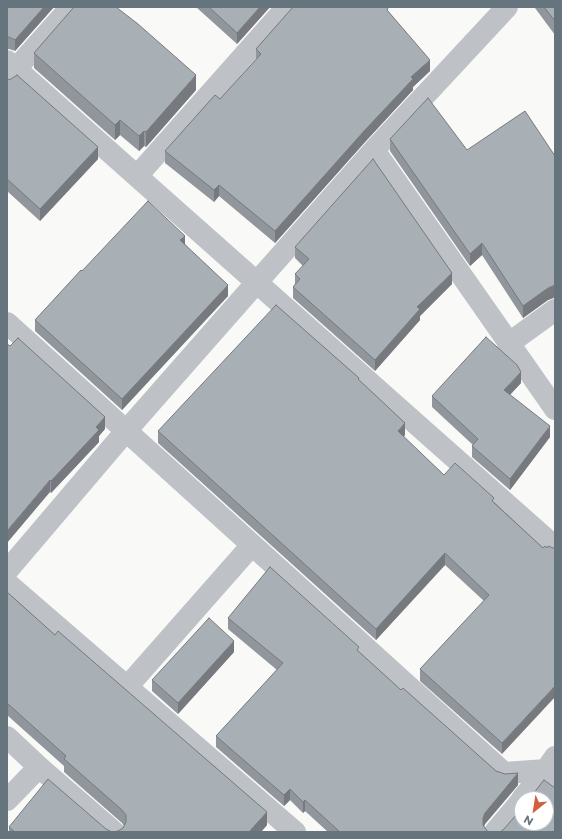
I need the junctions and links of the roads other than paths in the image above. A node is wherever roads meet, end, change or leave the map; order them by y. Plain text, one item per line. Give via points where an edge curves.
1 (72, 7) edge
2 (287, 7) edge
3 (507, 7) edge
4 (10, 70) edge
5 (374, 150) junction
6 (137, 176) junction
7 (257, 282) junction
8 (555, 310) edge
9 (7, 323) edge
10 (508, 344) junction
11 (555, 409) edge
12 (126, 431) junction
13 (252, 545) junction
14 (555, 547) edge
15 (7, 571) edge
16 (7, 583) edge
17 (127, 687) junction
18 (7, 737) edge
19 (39, 767) junction
20 (552, 768) edge
21 (530, 791) edge
22 (7, 800) edge
23 (514, 809) edge
24 (114, 832) edge
25 (295, 832) edge
26 (495, 832) edge

1 - 4 street
2 - 6 street
3 - 5 street
4 - 6 street
5 - 7 street
5 - 10 street
6 - 7 street
7 - 12 street
7 - 14 street
8 - 10 street
9 - 12 street
10 - 11 street
12 - 13 street
12 - 15 street
13 - 17 street
13 - 20 street via 504,773
16 - 17 street
17 - 25 street
18 - 19 street
19 - 22 street
19 - 24 street
20 - 21 street
23 - 26 street

